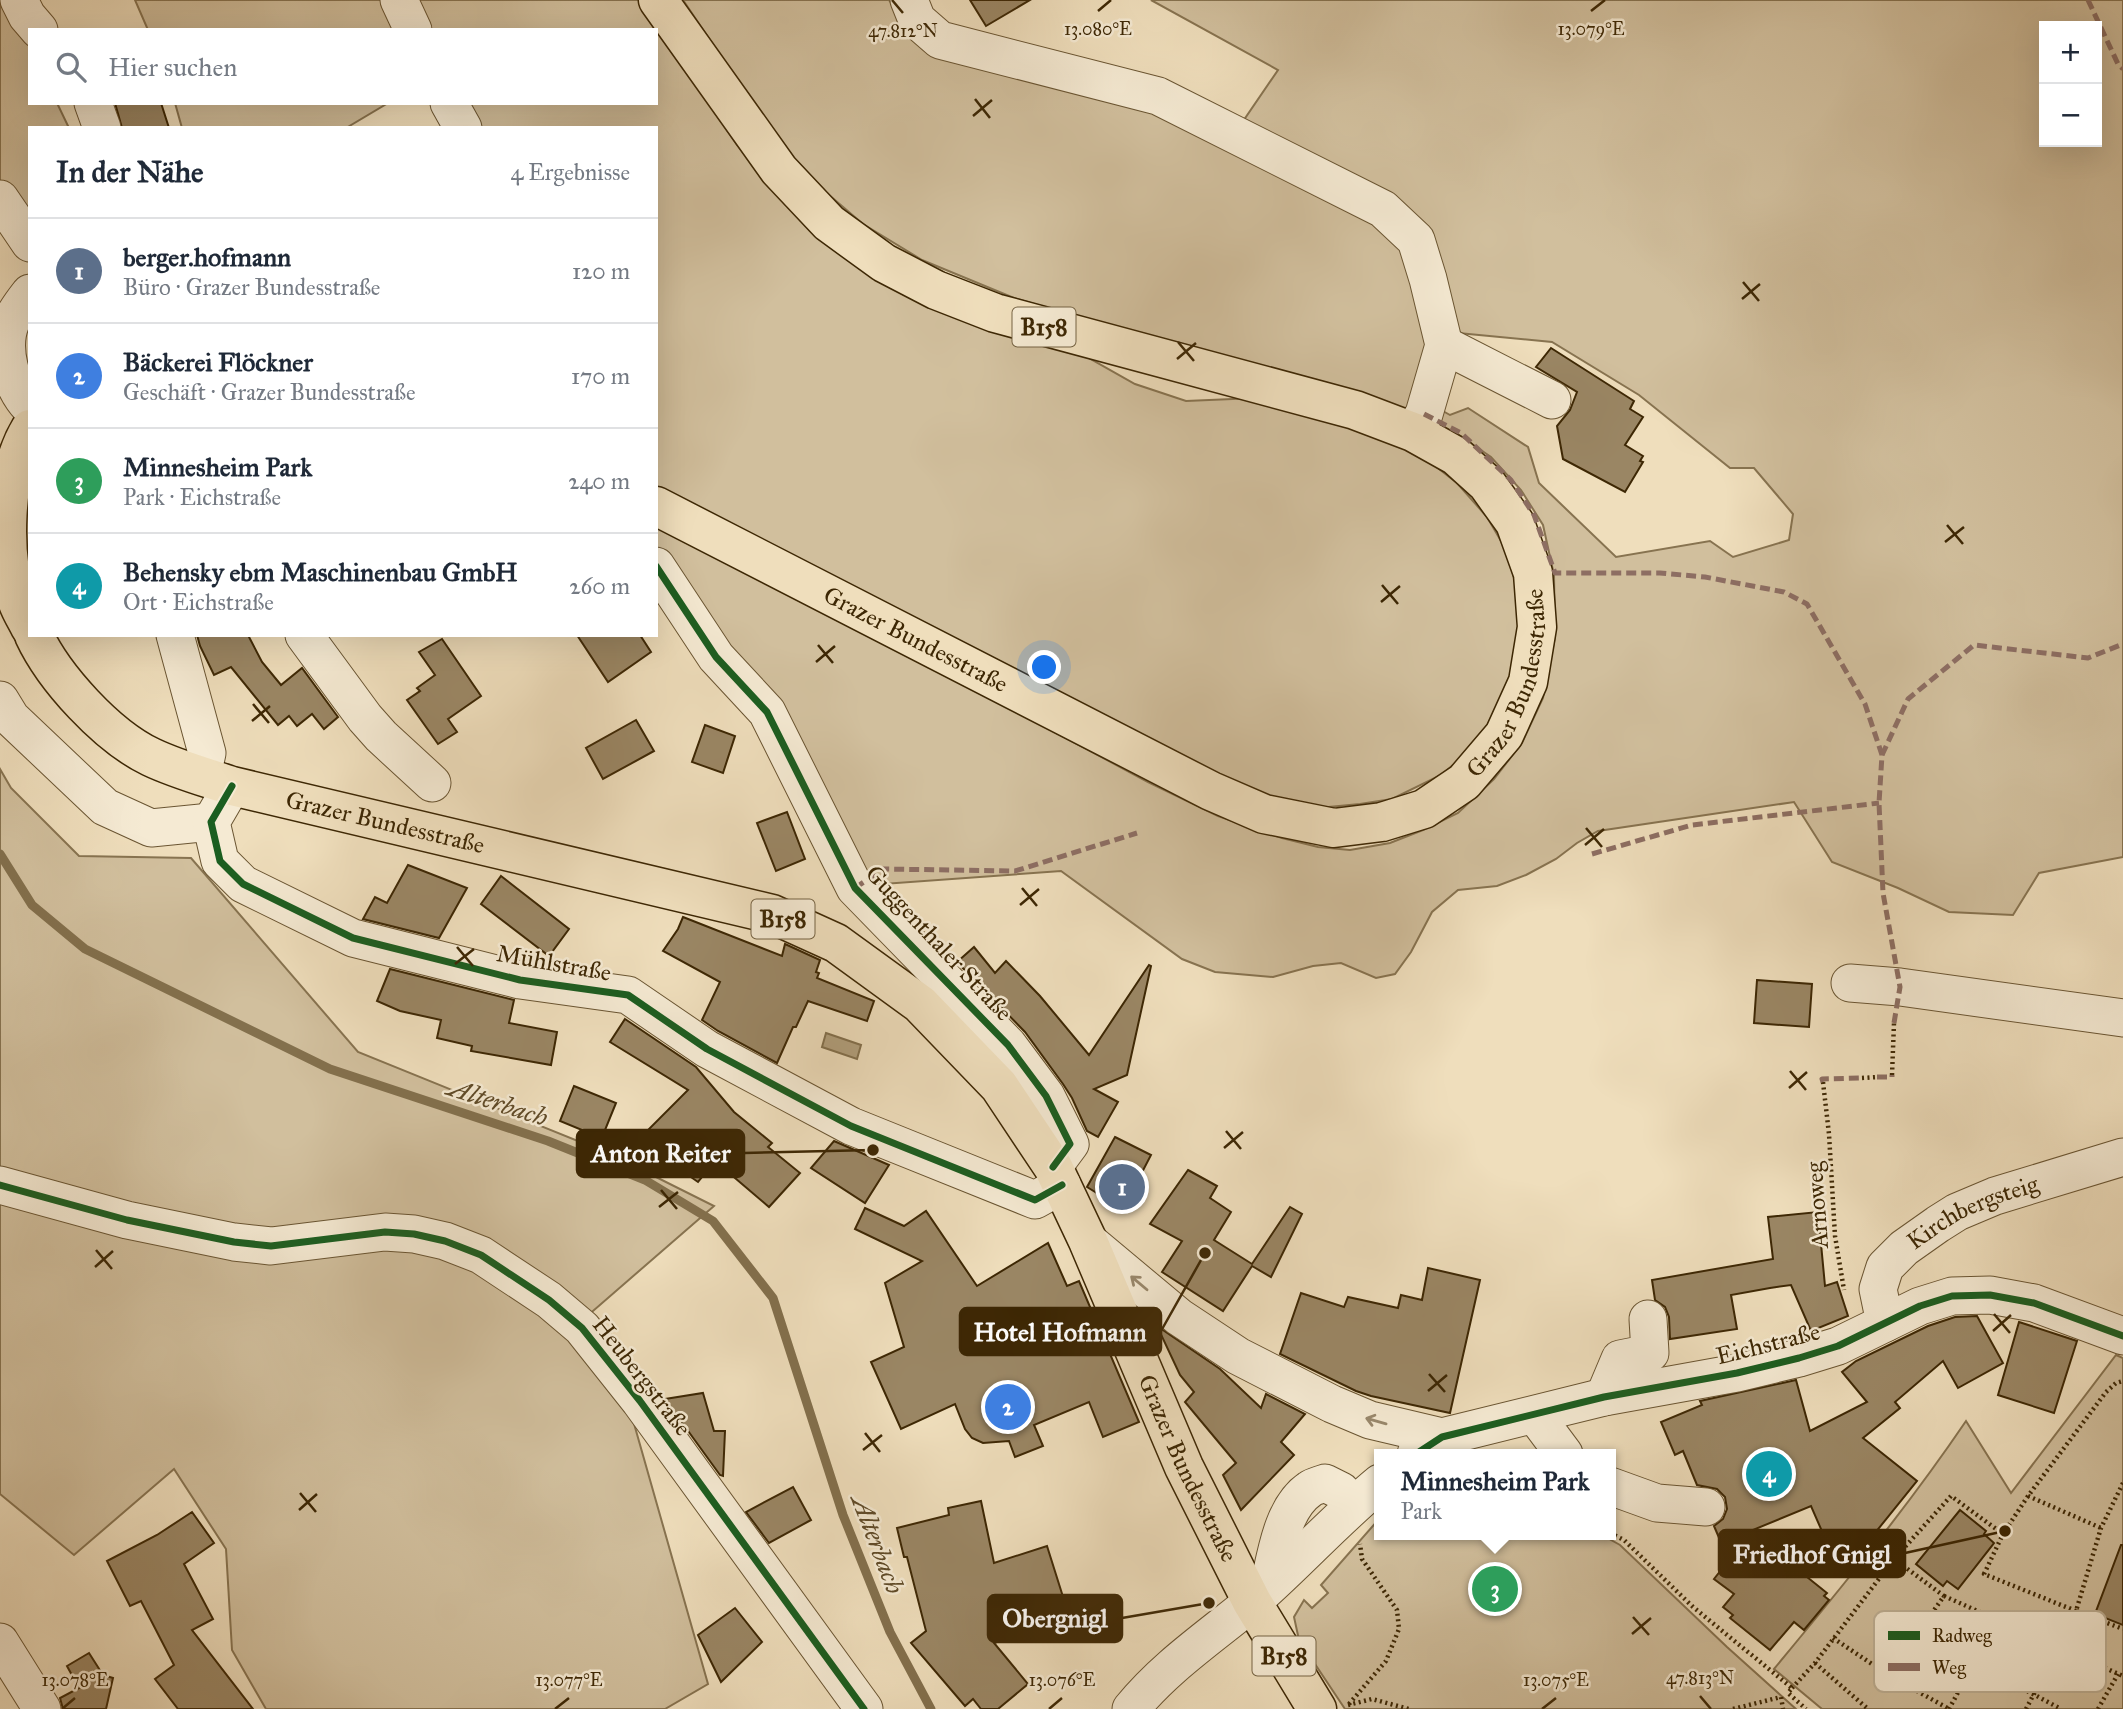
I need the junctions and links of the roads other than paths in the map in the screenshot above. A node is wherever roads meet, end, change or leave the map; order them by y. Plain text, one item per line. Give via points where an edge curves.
1 (19, 0) edge
2 (399, 0) edge
3 (658, 0) edge
4 (909, 0) edge
5 (37, 28) edge
6 (412, 28) edge
7 (94, 105) edge
8 (450, 105) edge
9 (101, 126) edge
10 (462, 126) edge
11 (0, 200) edge
12 (28, 240) edge
13 (28, 296) edge
14 (1444, 345) junction
15 (1552, 400) dead end
16 (28, 405) edge
17 (28, 432) edge
18 (1413, 432) junction
19 (658, 507) edge
20 (658, 569) edge
21 (28, 623) edge
22 (35, 637) edge
23 (177, 637) edge
24 (305, 637) edge
25 (0, 700) edge
26 (217, 781) junction
27 (432, 783) dead end
28 (211, 822) junction
29 (1850, 983) dead end
30 (2123, 1018) edge
31 (2123, 1157) edge
32 (1057, 1176) junction
33 (0, 1185) edge
34 (1088, 1241) junction
35 (1648, 1319) dead end
36 (1885, 1323) junction
37 (2123, 1336) edge
38 (1604, 1397) junction
39 (1535, 1415) junction
40 (1429, 1445) edge
41 (1560, 1449) edge
42 (1616, 1488) edge
43 (1366, 1494) edge
44 (1706, 1507) dead end
45 (1260, 1594) junction
46 (0, 1642) edge
47 (42, 1709) edge
48 (864, 1709) edge
49 (1131, 1709) edge
50 (1317, 1709) edge

1 - 5 street
2 - 6 street
3 - 18 main road, Grazer Bundesstraße / B158 via 779,170 829,223 884,262 936,290 995,313 1355,410
4 - 14 street via 917,20 940,40 1158,96 1383,209 1416,240
7 - 9 street
8 - 10 street
11 - 12 street
13 - 16 street via 10,323 7,349 10,373
14 - 15 street
14 - 18 street via 1424,414
17 - 21 main road via 9,489 6,547 18,602
18 - 19 main road, Grazer Bundesstraße / B158 via 1456,456 1487,484 1515,523 1533,573 1537,627 1528,682 1504,735 1464,782 1424,809 1382,822 1334,828 1264,814 1211,791
20 - 32 street, Guggenthaler Straße via 716,657 767,712 855,888 1008,1045 1046,1096 1070,1144
22 - 26 main road, Grazer Bundesstraße / B158 via 44,657 110,730 150,757
23 - 26 street
24 - 27 street via 365,718
25 - 28 street via 11,718 105,807 151,828
26 - 28 street
26 - 32 main road, Grazer Bundesstraße / B158 via 772,914 836,943 920,1004 999,1086
28 - 32 street, Mühlstraße via 220,861 243,884 353,938 520,980 628,995 707,1049 851,1126 1035,1200
29 - 30 street
31 - 36 street, Kirchbergsteig via 1994,1196 1938,1224 1885,1266 1878,1289
32 - 34 main road, Grazer Bundesstraße / B158
33 - 48 street, Heubergstraße via 127,1220 259,1245 385,1232 445,1241 481,1255 549,1300 582,1328 610,1361
40 -> 34 street, Eichstraße via 1332,1404 1238,1356 1179,1317
34 - 45 main road, Grazer Bundesstraße / B158 via 1184,1467
35 - 38 street via 1650,1353 1620,1359
36 - 37 street, Eichstraße via 1952,1296 1990,1295 2034,1303
36 - 38 street, Eichstraße via 1838,1346 1799,1358
38 - 39 street, Eichstraße
39 - 40 street, Eichstraße
39 - 41 street
42 - 44 street via 1657,1503
43 - 45 street
45 - 49 street via 1184,1655
45 - 50 main road, B158
46 - 47 street

